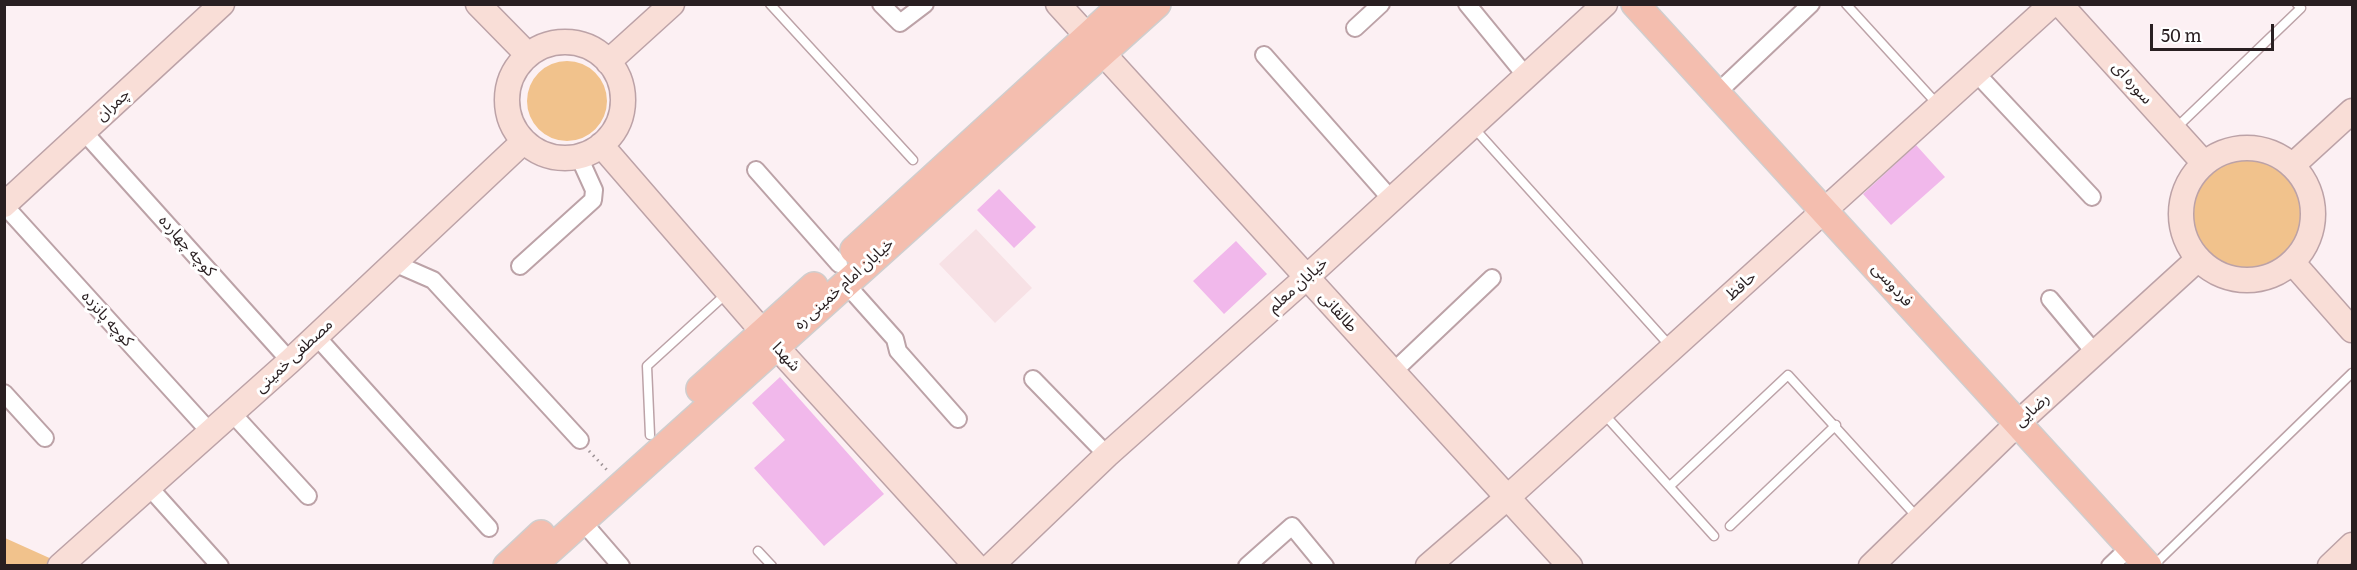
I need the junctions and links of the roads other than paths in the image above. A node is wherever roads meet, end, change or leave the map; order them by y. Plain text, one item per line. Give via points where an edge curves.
1 (222, 4) edge
2 (478, 4) edge
3 (672, 4) edge
4 (770, 4) edge
5 (881, 4) edge
6 (925, 4) edge
7 (1058, 4) edge
8 (1123, 4) edge
9 (1157, 4) edge
10 (1381, 4) edge
11 (1467, 4) edge
12 (1605, 4) edge
13 (1635, 4) edge
14 (1811, 4) edge
15 (1846, 4) edge
16 (2052, 4) edge
17 (2060, 4) edge
18 (2297, 4) edge
19 (1355, 28) dead end
20 (1095, 45) junction
21 (528, 55) junction
22 (1264, 55) dead end
23 (609, 62) junction
24 (1976, 73) junction
25 (1526, 76) junction
26 (1717, 93) junction
27 (1940, 106) junction
28 (2352, 111) edge
29 (1472, 126) junction
30 (2174, 129) junction
31 (84, 132) junction
32 (523, 142) junction
33 (601, 145) junction
34 (579, 157) junction
35 (913, 160) dead end
36 (2204, 162) junction
37 (2293, 165) junction
38 (756, 170) dead end
39 (9, 194) edge
40 (2092, 197) dead end
41 (1391, 199) junction
42 (1824, 211) junction
43 (2198, 259) junction
44 (394, 263) junction
45 (2293, 263) junction
46 (520, 266) dead end
47 (842, 273) junction
48 (1307, 277) junction
49 (1491, 278) dead end
50 (728, 292) junction
51 (2050, 299) dead end
52 (2352, 330) edge
53 (316, 336) junction
54 (770, 339) junction
55 (1673, 348) junction
56 (2095, 352) junction
57 (290, 361) junction
58 (1393, 372) junction
59 (2352, 373) edge
60 (1033, 379) dead end
61 (4, 393) edge
62 (1602, 412) junction
63 (232, 413) junction
64 (958, 419) dead end
65 (2018, 423) junction
66 (1836, 425) junction
67 (210, 432) junction
68 (650, 435) junction
69 (45, 438) dead end
70 (580, 440) road end
71 (1107, 455) junction
72 (1670, 486) junction
73 (149, 487) junction
74 (308, 496) dead end
75 (1508, 497) junction
76 (1919, 519) junction
77 (582, 521) junction
78 (1730, 526) dead end
79 (489, 528) dead end
80 (1714, 536) dead end
81 (2352, 545) edge
82 (758, 551) dead end
83 (2139, 556) edge
84 (60, 566) edge
85 (220, 566) edge
86 (507, 566) edge
87 (532, 566) edge
88 (621, 566) edge
89 (772, 566) edge
90 (976, 566) edge
91 (991, 566) edge
92 (1247, 566) edge
93 (1325, 566) edge
94 (1428, 566) edge
95 (1570, 566) edge
96 (1871, 566) edge
97 (2110, 566) edge
98 (2153, 566) edge
99 (2330, 566) edge

1 - 31 street, چمران
2 - 21 street
3 - 23 street
4 - 35 lane
5 - 6 street via 900,23
7 - 20 street, طالقانی
8 - 20 main road, خیابان امام خمینی ره
9 - 20 main road, خیابان امام خمینی ره
10 - 19 street
11 - 25 street
12 - 25 street, خیابان معلم
13 - 26 main road, فردوسی
14 - 26 street
15 - 27 lane
16 - 24 street, حافظ
17 - 30 street, سوره ای
18 - 30 lane via 2301,9
20 - 47 main road, خیابان امام خمینی ره
20 - 48 street, طالقانی
21 - 23 street via 558,42 576,43
21 - 32 street via 513,72 507,90 512,126
22 - 41 street
23 - 33 street via 619,79 623,98 621,118
24 - 27 street, حافظ
24 - 40 street
25 - 29 street, خیابان معلم
26 - 42 main road, فردوسی
27 - 42 street, حافظ
28 - 37 street
29 - 41 street, خیابان معلم
29 - 55 lane
30 - 36 street, سوره ای
31 - 39 street, چمران
31 - 57 street, کوچه چهارده
32 - 34 street via 559,159
32 - 44 street, مصطفی خمینی
33 - 34 street
33 - 50 street, شهدا
34 - 46 street via 594,190 593,200
36 - 37 street via 2240,147 2261,148
36 - 43 street via 2189,181 2181,221
37 - 45 street via 2308,186 2314,206 2313,227 2306,247
38 - 47 street
39 - 67 street, کوچه پانزده
41 - 48 street, خیابان معلم
42 - 55 street, حافظ
42 - 65 main road, فردوسی
43 - 45 street via 2215,272 2245,280 2275,275
43 - 56 street, رضایی
44 - 53 street, مصطفی خمینی
44 - 70 street via 433,280
45 - 52 street
47 - 54 main road, خیابان امام خمینی ره
47 - 64 street via 896,339 898,351
48 - 58 street, طالقانی
48 - 71 street, خیابان معلم
49 - 58 street
50 - 54 street, شهدا
50 - 68 lane via 647,366
51 - 56 street
53 - 57 street, مصطفی خمینی
53 - 79 street
54 - 68 main road, خیابان امام خمینی ره
54 - 77 main road, خیابان امام خمینی ره
54 - 90 street, شهدا
55 - 62 street, حافظ
56 - 65 street, رضایی
57 - 63 street, مصطفی خمینی
58 - 75 street, طالقانی
59 - 98 lane
60 - 71 street
61 - 69 street
62 - 72 lane
62 - 75 street, حافظ
63 - 67 street, مصطفی خمینی
63 - 74 street
65 - 76 street, رضایی
65 - 83 main road, فردوسی
66 - 72 lane via 1788,375
66 - 76 lane
66 - 78 lane
67 - 73 street, مصطفی خمینی
68 - 86 main road, خیابان امام خمینی ره
71 - 91 street, خیابان معلم
72 - 80 lane
73 - 84 street, مصطفی خمینی
73 - 85 street
75 - 94 street, حافظ
75 - 95 street, طالقانی
76 - 96 street, رضایی
77 - 87 main road, خیابان امام خمینی ره
77 - 88 street
81 - 99 street
82 - 89 lane
83 - 97 street
92 - 93 street via 1292,526

